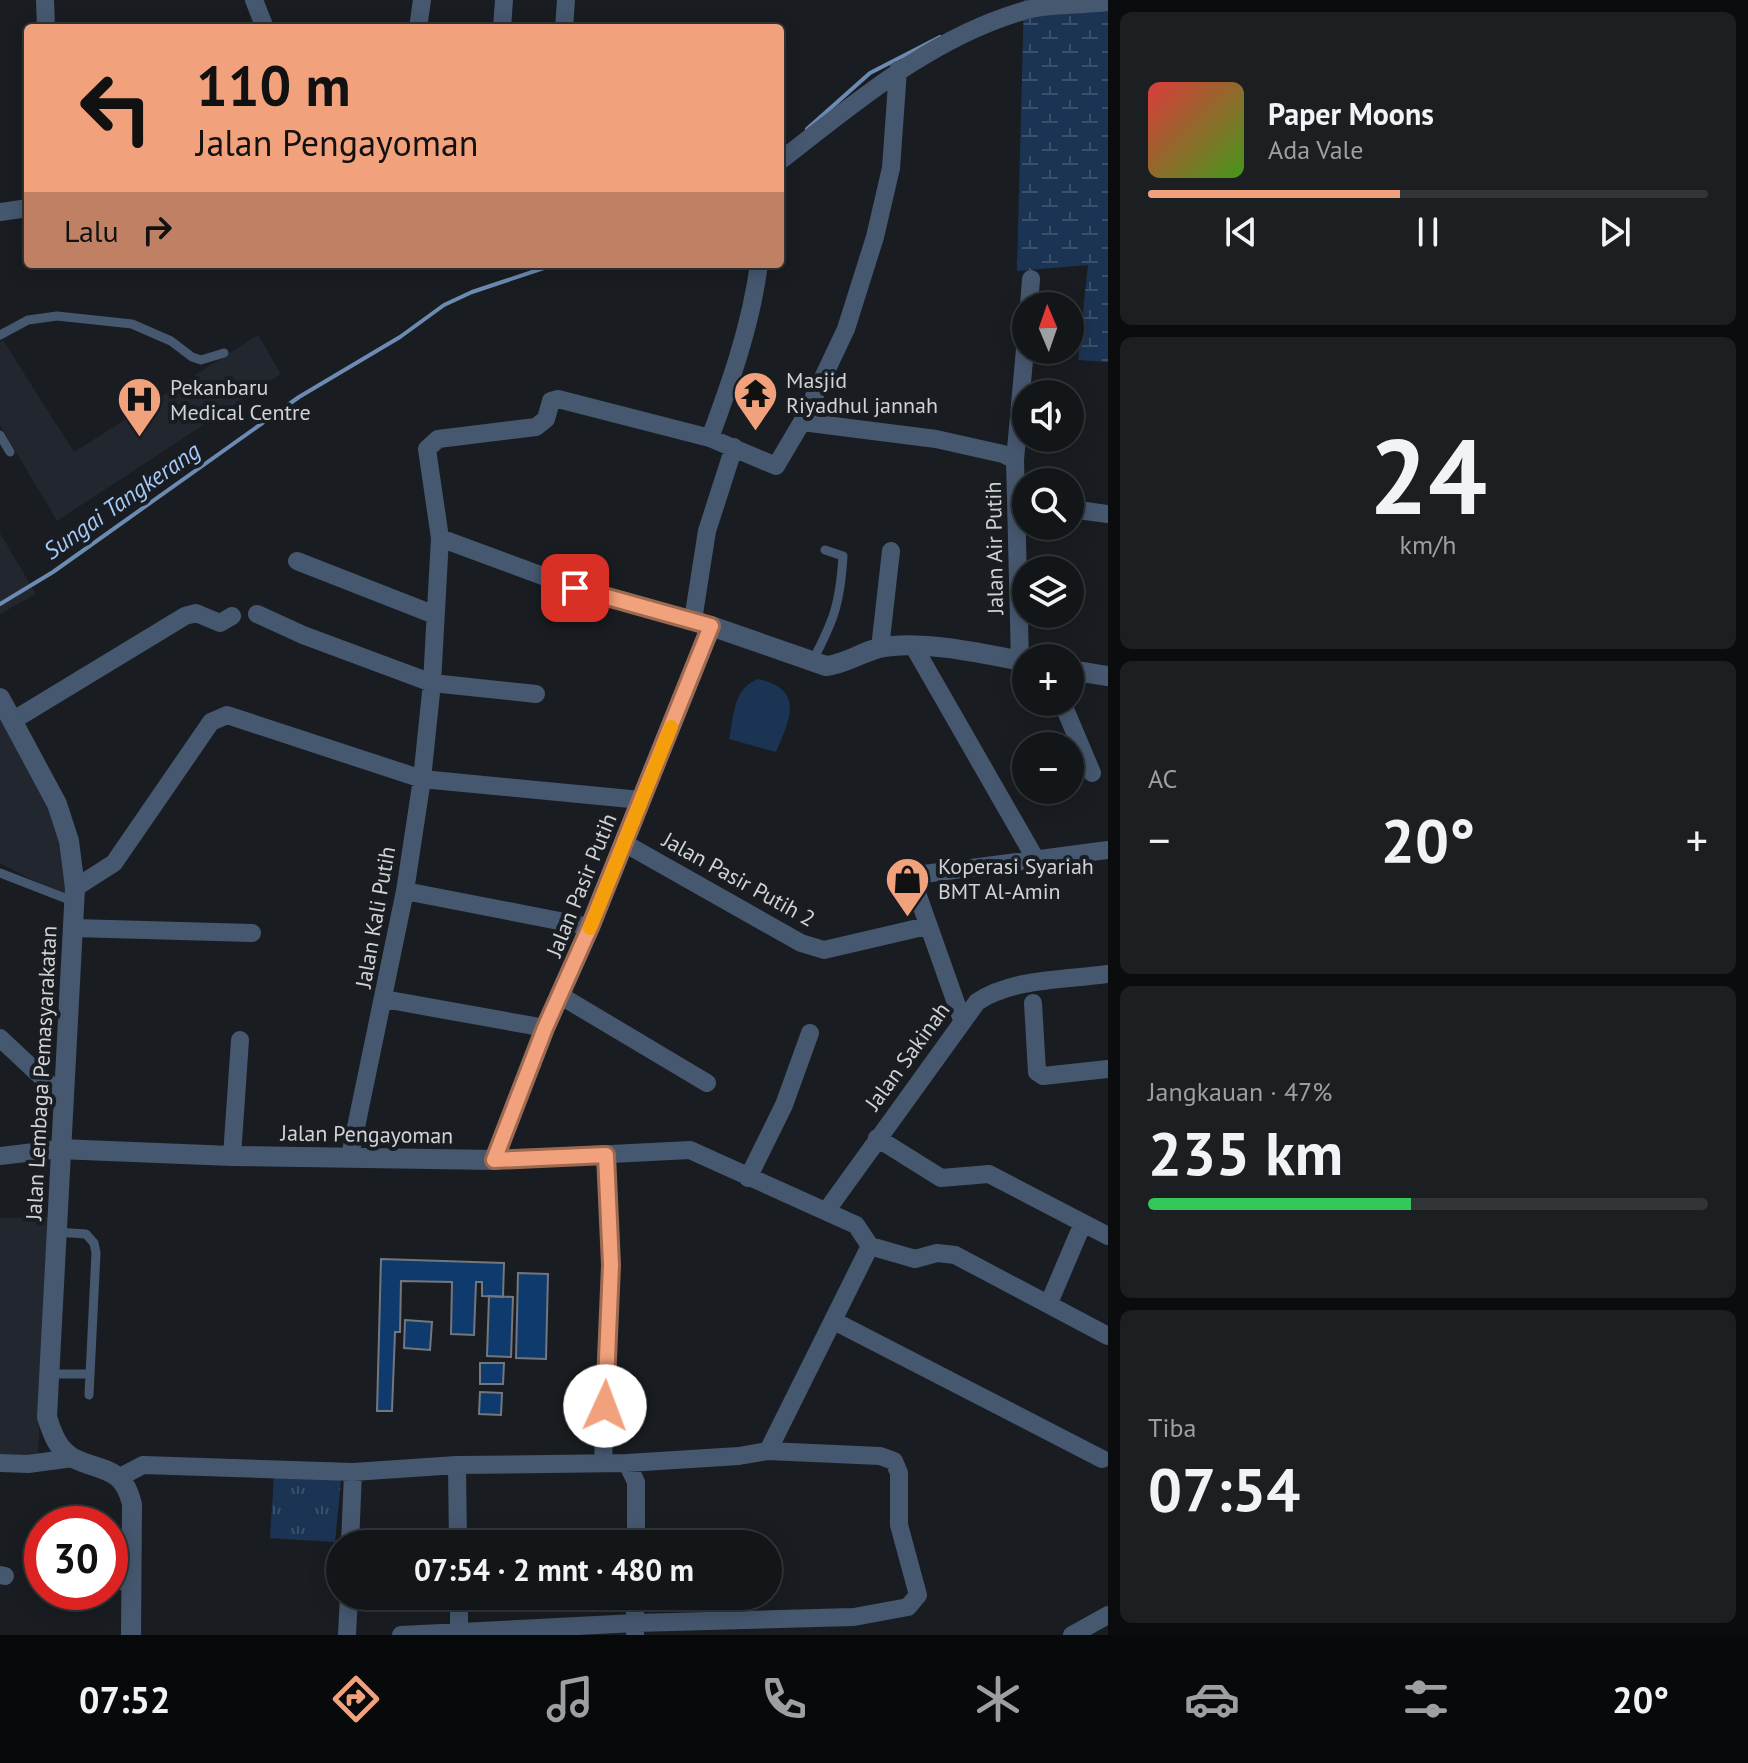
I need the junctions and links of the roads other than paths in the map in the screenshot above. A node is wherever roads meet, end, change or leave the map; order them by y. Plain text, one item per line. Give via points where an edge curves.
1 (45, 0) edge
2 (254, 0) edge
3 (422, 0) edge
4 (504, 0) edge
5 (566, 0) edge
6 (1108, 2) edge
7 (46, 24) edge
8 (263, 24) edge
9 (419, 24) edge
10 (502, 24) edge
11 (564, 24) edge
12 (898, 70) junction
13 (784, 158) edge
14 (24, 209) edge
15 (0, 212) edge
16 (759, 268) edge
17 (1031, 279) dead end
18 (1030, 292) edge
19 (0, 335) edge
20 (224, 353) dead end
21 (1024, 364) edge
22 (802, 422) junction
23 (0, 435) edge
24 (710, 438) junction
25 (734, 447) junction
26 (10, 452) dead end
27 (1015, 460) junction
28 (1084, 511) edge
29 (1108, 514) edge
30 (440, 538) junction
31 (825, 550) dead end
32 (891, 551) dead end
33 (297, 561) dead end
34 (257, 614) dead end
35 (435, 615) junction
36 (232, 616) dead end
37 (702, 623) junction
38 (1022, 644) edge
39 (914, 647) junction
40 (880, 648) junction
41 (1012, 660) edge
42 (812, 662) junction
43 (1084, 672) edge
44 (1108, 676) edge
45 (432, 683) junction
46 (536, 694) dead end
47 (0, 698) edge
48 (1068, 716) edge
49 (12, 721) junction
50 (1092, 773) dead end
51 (422, 779) junction
52 (641, 800) junction
53 (624, 843) junction
54 (1108, 850) edge
55 (1035, 858) junction
56 (0, 873) edge
57 (405, 891) junction
58 (75, 895) junction
59 (927, 926) junction
60 (590, 927) junction
61 (74, 928) junction
62 (252, 933) dead end
63 (1108, 974) edge
64 (561, 996) junction
65 (384, 999) junction
66 (1033, 1003) dead end
67 (962, 1020) junction
68 (545, 1028) junction
69 (810, 1033) dead end
70 (0, 1038) edge
71 (240, 1040) dead end
72 (1108, 1069) edge
73 (707, 1083) dead end
74 (62, 1096) junction
75 (877, 1138) junction
76 (59, 1149) junction
77 (606, 1155) junction
78 (0, 1156) edge
79 (232, 1156) junction
80 (350, 1156) junction
81 (494, 1160) junction
82 (748, 1178) junction
83 (827, 1210) junction
84 (1083, 1223) junction
85 (55, 1232) junction
86 (1108, 1236) edge
87 (870, 1246) junction
88 (1049, 1303) junction
89 (834, 1321) junction
90 (1108, 1336) edge
91 (49, 1374) junction
92 (90, 1374) junction
93 (89, 1395) dead end
94 (768, 1451) junction
95 (73, 1458) junction
96 (1102, 1459) dead end
97 (603, 1462) junction
98 (0, 1463) edge
99 (627, 1463) junction
100 (457, 1465) junction
101 (353, 1472) junction
102 (120, 1477) junction
103 (351, 1530) edge
104 (458, 1530) edge
105 (636, 1530) edge
106 (128, 1581) edge
107 (132, 1581) junction
108 (348, 1610) edge
109 (459, 1610) edge
110 (1108, 1615) edge
111 (635, 1629) edge
112 (460, 1633) edge
113 (131, 1635) edge
114 (347, 1635) edge
115 (401, 1635) edge
116 (1072, 1635) edge

1 - 7 street
2 - 8 street
3 - 9 street
4 - 10 street
5 - 11 street
6 - 12 street via 1026,10 978,27
12 - 13 street
12 - 22 street via 891,168 875,237 846,329
14 - 15 street
16 - 24 street via 736,367
17 - 18 street
19 - 20 lane via 28,320 57,316 132,324 201,360
21 - 27 street
22 - 25 street via 776,466
22 - 27 street, Jalan Air Putih via 936,439
23 - 26 lane
24 - 25 street
24 - 30 street, Jalan Kali Putih via 558,399 551,401 546,419 536,427 438,439 426,456
25 - 37 street via 707,531
27 - 38 street, Jalan Air Putih
28 - 29 street
30 - 35 street, Jalan Kali Putih
30 - 37 street via 575,588
31 - 42 lane via 843,556 842,572 837,610
32 - 40 street
33 - 35 street
34 - 45 street
35 - 45 street, Jalan Kali Putih
36 - 49 street via 220,623 196,613 185,616
37 - 42 street
37 - 52 street, Jalan Pasir Putih
39 - 40 street
39 - 41 street
39 - 55 street
40 - 42 street via 838,664
43 - 44 street
45 - 46 street
45 - 51 street, Jalan Kali Putih
47 - 49 street, Jalan Lembaga Pemasyarakatan
48 - 50 street
49 - 58 street, Jalan Lembaga Pemasyarakatan via 57,804 69,841
51 - 52 street
51 - 57 street, Jalan Kali Putih
51 - 58 street via 227,715 211,722 114,863
52 - 53 street, Jalan Pasir Putih
53 - 59 street, Jalan Pasir Putih 2 via 801,943 824,950
53 - 60 street, Jalan Pasir Putih
54 - 55 street
55 - 59 street via 924,874 917,893
56 - 58 lane
57 - 60 street
57 - 65 street, Jalan Kali Putih
58 - 61 street, Jalan Lembaga Pemasyarakatan
59 - 67 street
60 - 64 street, Jalan Pasir Putih
61 - 62 street
61 - 74 street, Jalan Lembaga Pemasyarakatan
63 - 67 street, Jalan Sakinah via 989,994
64 - 68 street, Jalan Pasir Putih
64 - 73 street
65 - 68 street
65 - 80 street, Jalan Kali Putih
66 - 72 street via 1037,1072 1043,1076
67 - 75 street, Jalan Sakinah
68 - 81 street, Jalan Pasir Putih
69 - 82 street via 784,1105
70 - 74 street
71 - 79 street
74 - 76 street, Jalan Lembaga Pemasyarakatan
75 - 83 street, Jalan Sakinah
75 - 84 street via 941,1178 989,1174
76 - 78 street
76 - 79 street, Jalan Pengayoman
76 - 85 street, Jalan Lembaga Pemasyarakatan
77 - 81 street, Jalan Pengayoman
77 - 82 street, Jalan Pengayoman via 690,1150
77 - 97 street via 611,1265
79 - 80 street, Jalan Pengayoman
80 - 81 street, Jalan Pengayoman
82 - 83 street, Jalan Pengayoman
83 - 87 street, Jalan Pengayoman via 856,1225
84 - 86 street
84 - 88 street
85 - 91 street, Jalan Lembaga Pemasyarakatan
85 - 92 lane via 79,1232 94,1243
87 - 88 street via 915,1259 955,1255
87 - 89 street
88 - 90 street
89 - 94 street
89 - 96 street
91 - 92 lane
91 - 95 street, Jalan Lembaga Pemasyarakatan via 47,1417 53,1439
92 - 93 lane
94 - 99 street
94 - 111 street via 894,1461 899,1473 899,1525 918,1595 908,1607 854,1617
95 - 98 street
95 - 102 street
97 - 99 street
97 - 100 street
99 - 105 street via 636,1482
100 - 101 street
100 - 104 street
101 - 102 street via 143,1465
101 - 103 street
102 - 107 street via 132,1504
106 - 107 street
107 - 113 street
108 - 114 street
109 - 112 street
110 - 116 street
111 - 112 street
112 - 115 street

